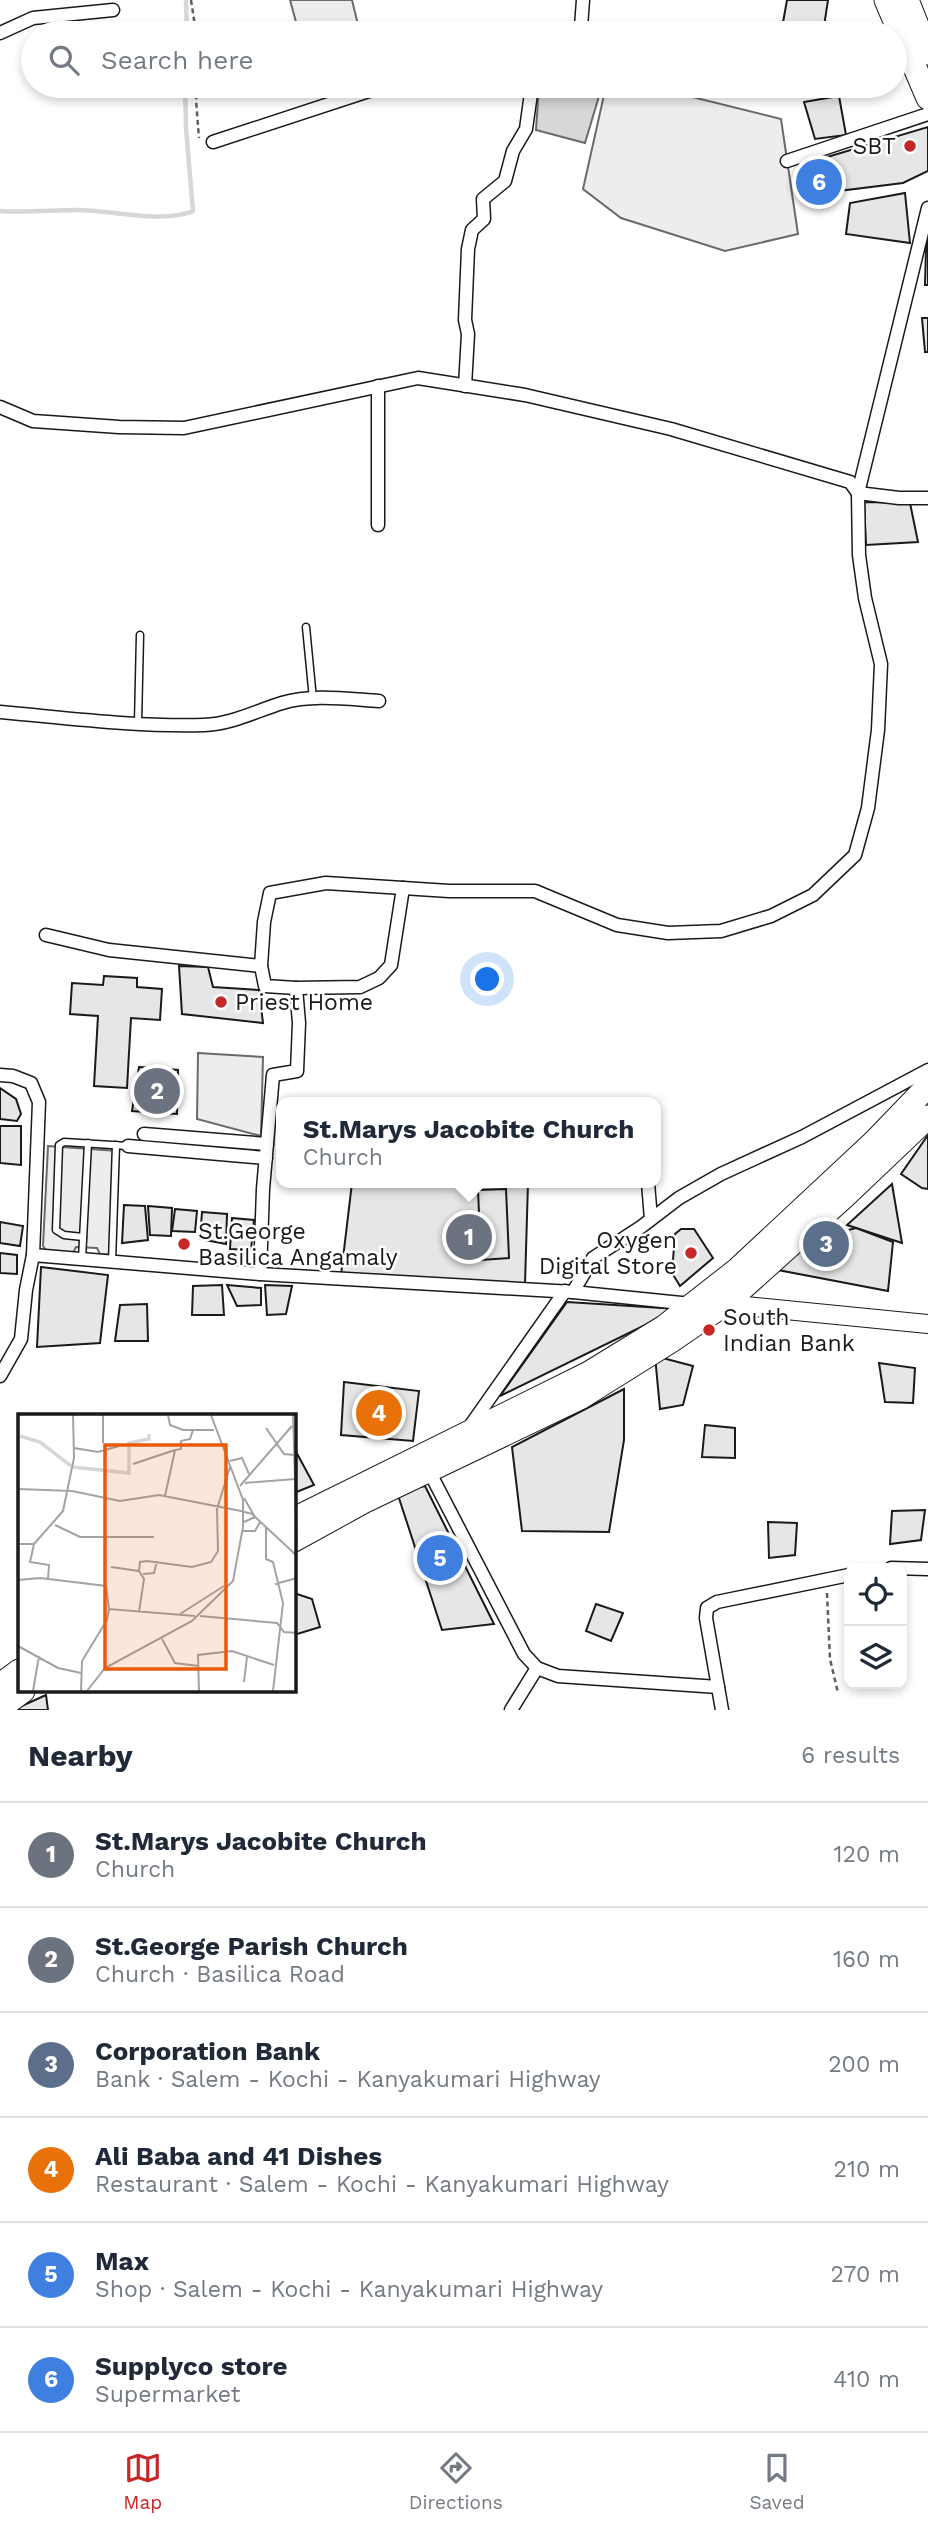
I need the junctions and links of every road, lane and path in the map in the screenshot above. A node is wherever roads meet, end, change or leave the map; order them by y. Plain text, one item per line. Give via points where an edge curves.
1 (191, 0) edge
2 (583, 0) edge
3 (886, 0) edge
4 (907, 0) edge
5 (113, 10) dead end
6 (26, 21) edge
7 (194, 21) edge
8 (581, 21) edge
9 (895, 21) edge
10 (21, 23) edge
11 (0, 33) edge
12 (907, 49) edge
13 (928, 53) edge
14 (196, 98) edge
15 (347, 98) edge
16 (530, 98) edge
17 (928, 98) edge
18 (928, 114) edge
19 (206, 143) joint
20 (787, 161) dead end
21 (928, 208) edge
22 (378, 386) junction
23 (464, 386) junction
24 (0, 407) edge
25 (858, 493) junction
26 (928, 498) edge
27 (378, 525) dead end
28 (306, 627) dead end
29 (140, 635) dead end
30 (313, 699) junction
31 (379, 701) dead end
32 (0, 712) edge
33 (138, 723) junction
34 (402, 888) junction
35 (46, 935) dead end
36 (261, 966) junction
37 (296, 988) junction
38 (928, 1070) edge
39 (0, 1075) edge
40 (928, 1086) edge
41 (928, 1117) edge
42 (144, 1134) dead end
43 (88, 1143) junction
44 (267, 1144) junction
45 (122, 1145) junction
46 (266, 1158) junction
47 (648, 1188) edge
48 (651, 1219) junction
49 (83, 1237) junction
50 (33, 1255) junction
51 (82, 1259) junction
52 (112, 1262) junction
53 (260, 1274) junction
54 (569, 1292) junction
55 (692, 1304) junction
56 (725, 1304) junction
57 (928, 1324) edge
58 (0, 1376) edge
59 (464, 1435) junction
60 (429, 1471) junction
61 (296, 1518) edge
62 (296, 1539) edge
63 (907, 1568) edge
64 (928, 1569) edge
65 (844, 1576) edge
66 (826, 1580) junction
67 (537, 1668) junction
68 (18, 1672) edge
69 (0, 1685) edge
70 (718, 1687) junction
71 (22, 1692) edge
72 (838, 1693) dead end
73 (0, 1708) edge
74 (511, 1710) edge
75 (722, 1710) edge

1 - 7 path
2 - 8 street
3 - 9 highway
4 - 13 highway
5 - 6 street
10 - 11 street
12 - 17 highway
14 - 19 path
15 - 19 street
16 - 23 street via 526,129 513,151 505,181 483,199 484,219 472,230 466,278
18 - 20 street
21 - 25 street
22 - 23 street via 418,379
22 - 24 street via 184,428 33,421
22 - 27 street
23 - 25 street via 525,395 671,429 850,482
25 - 26 street
25 - 34 street via 864,597 881,664 878,730 855,855 813,895 771,916 721,931 668,933 617,925 535,891
28 - 30 lane
29 - 33 lane
30 - 31 street
30 - 33 street via 284,702 247,717 207,724
32 - 33 street
34 - 36 street via 326,883 270,893
34 - 37 street via 391,965 379,978 360,987
35 - 36 street via 109,950
36 - 37 street via 265,986
37 - 44 street via 297,1071 273,1075
38 - 48 street via 721,1174
39 - 50 street via 30,1083 39,1101
40 - 55 highway via 738,1269
41 - 56 highway
42 - 44 street
43 - 45 lane
43 - 49 lane
43 - 49 lane via 59,1144 56,1230
44 - 46 street
45 - 46 street
45 - 52 lane
46 - 53 street
47 - 48 street
48 - 54 street via 593,1258
49 - 51 lane
50 - 51 street
50 - 58 street via 21,1339
51 - 52 street
52 - 53 street
53 - 54 street
54 - 55 street
54 - 59 street
55 - 56 street
55 - 59 highway via 664,1327 589,1373
56 - 57 main road
56 - 60 highway via 580,1398
59 - 61 highway
60 - 62 highway
60 - 67 street via 524,1654
63 - 64 street
65 - 66 street
66 - 70 street via 717,1602 707,1608
66 - 72 path via 830,1659
67 - 70 street via 558,1676
67 - 74 street
68 - 69 highway
70 - 75 street
71 - 73 highway

